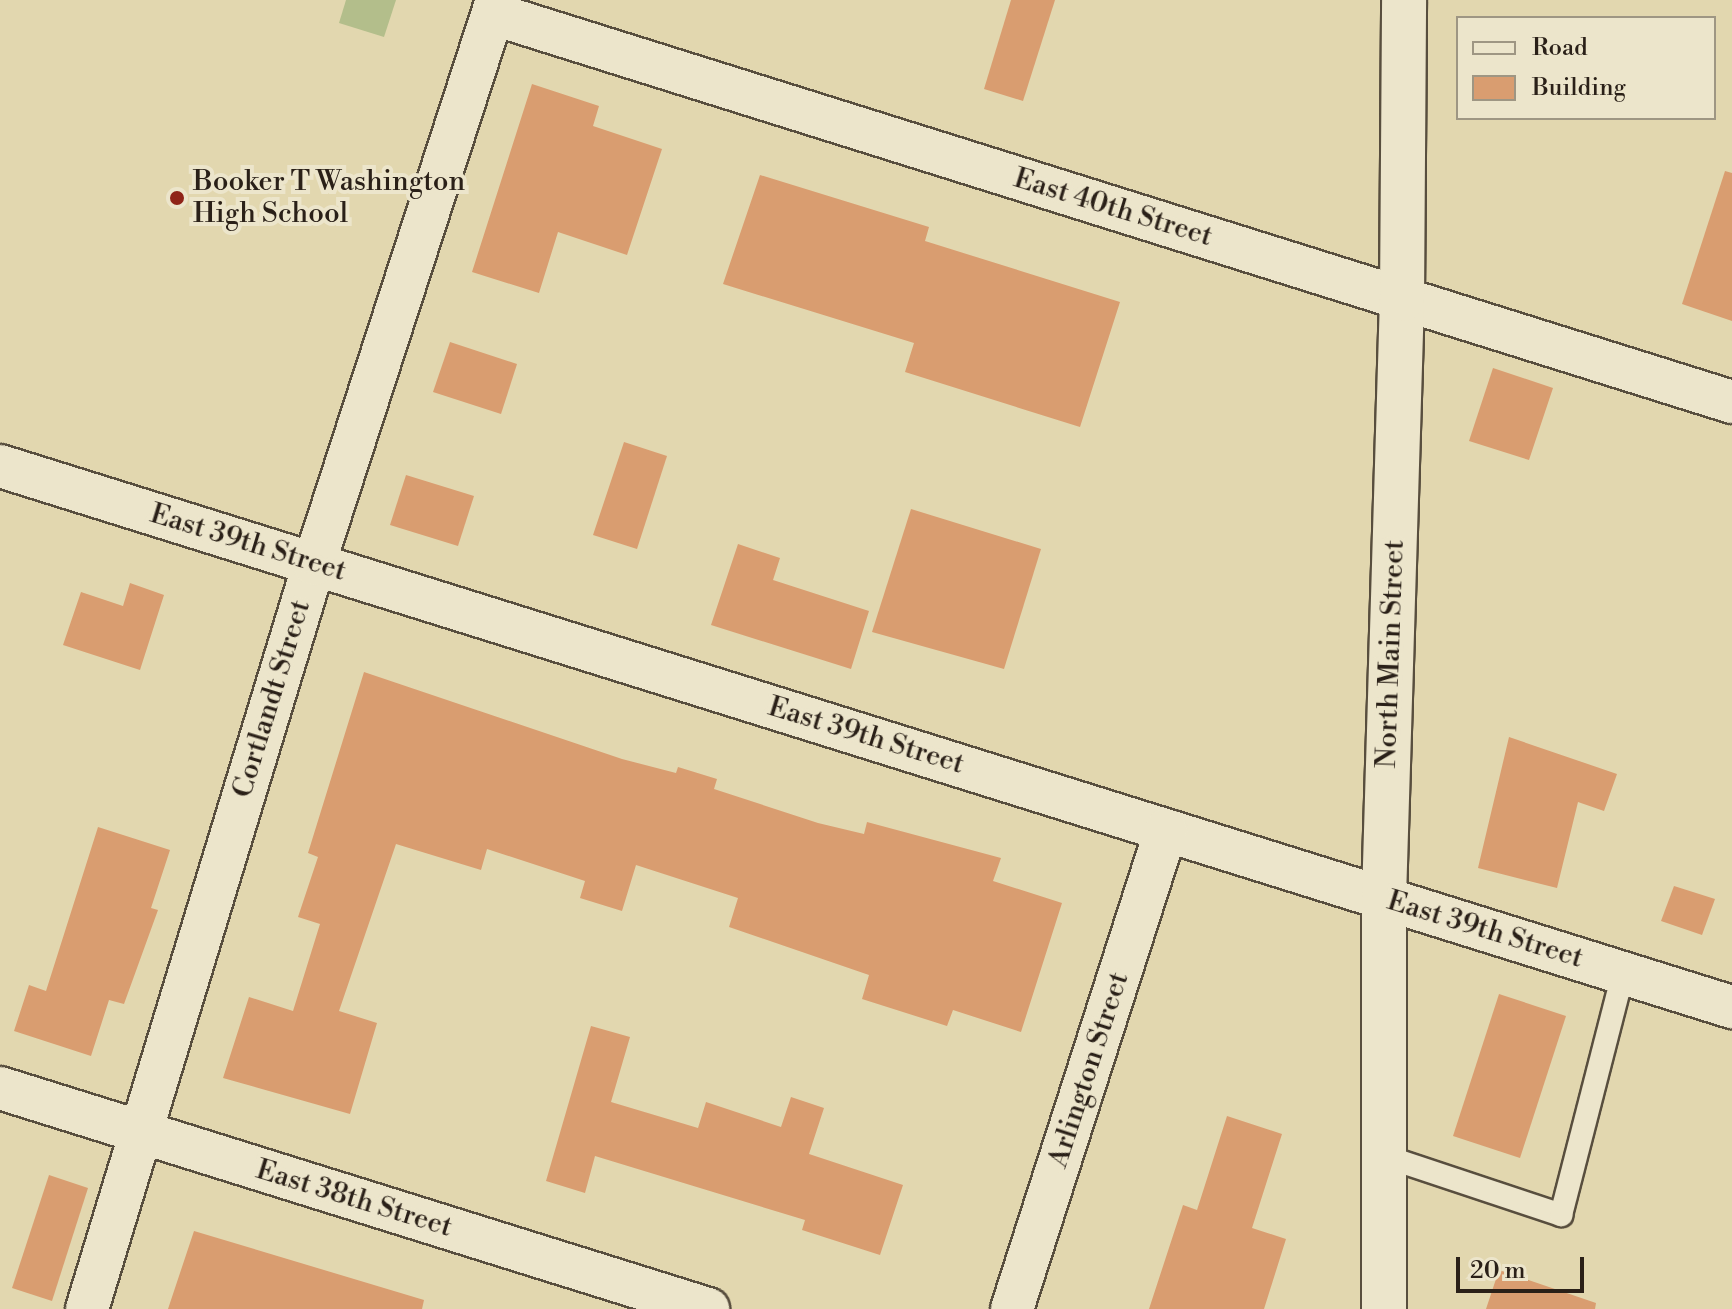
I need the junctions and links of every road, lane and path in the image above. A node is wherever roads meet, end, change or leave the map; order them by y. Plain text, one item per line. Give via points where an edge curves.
1 (1404, 0) edge
2 (496, 7) edge
3 (1402, 299) junction
4 (1732, 402) edge
5 (0, 466) edge
6 (314, 564) junction
7 (1166, 830) junction
8 (1384, 898) junction
9 (1623, 973) junction
10 (1732, 1007) edge
11 (0, 1088) edge
12 (140, 1131) junction
13 (1384, 1156) junction
14 (87, 1309) edge
15 (708, 1309) edge
16 (1012, 1309) edge
17 (1384, 1309) edge

1 - 3 main road, North Main Street
2 - 3 street, East 40th Street
2 - 6 street, Cortlandt Street
3 - 4 street, East 40th Street
3 - 8 main road, North Main Street
5 - 6 street, East 39th Street
6 - 7 street, East 39th Street
6 - 12 street, Cortlandt Street
7 - 8 street, East 39th Street
7 - 16 street, Arlington Street
8 - 9 street, East 39th Street
8 - 13 main road, North Main Street
9 - 10 street, East 39th Street
9 - 13 lane via 1561,1215
11 - 12 street, East 38th Street
12 - 14 street, Cortlandt Street
12 - 15 street, East 38th Street
13 - 17 main road, North Main Street

